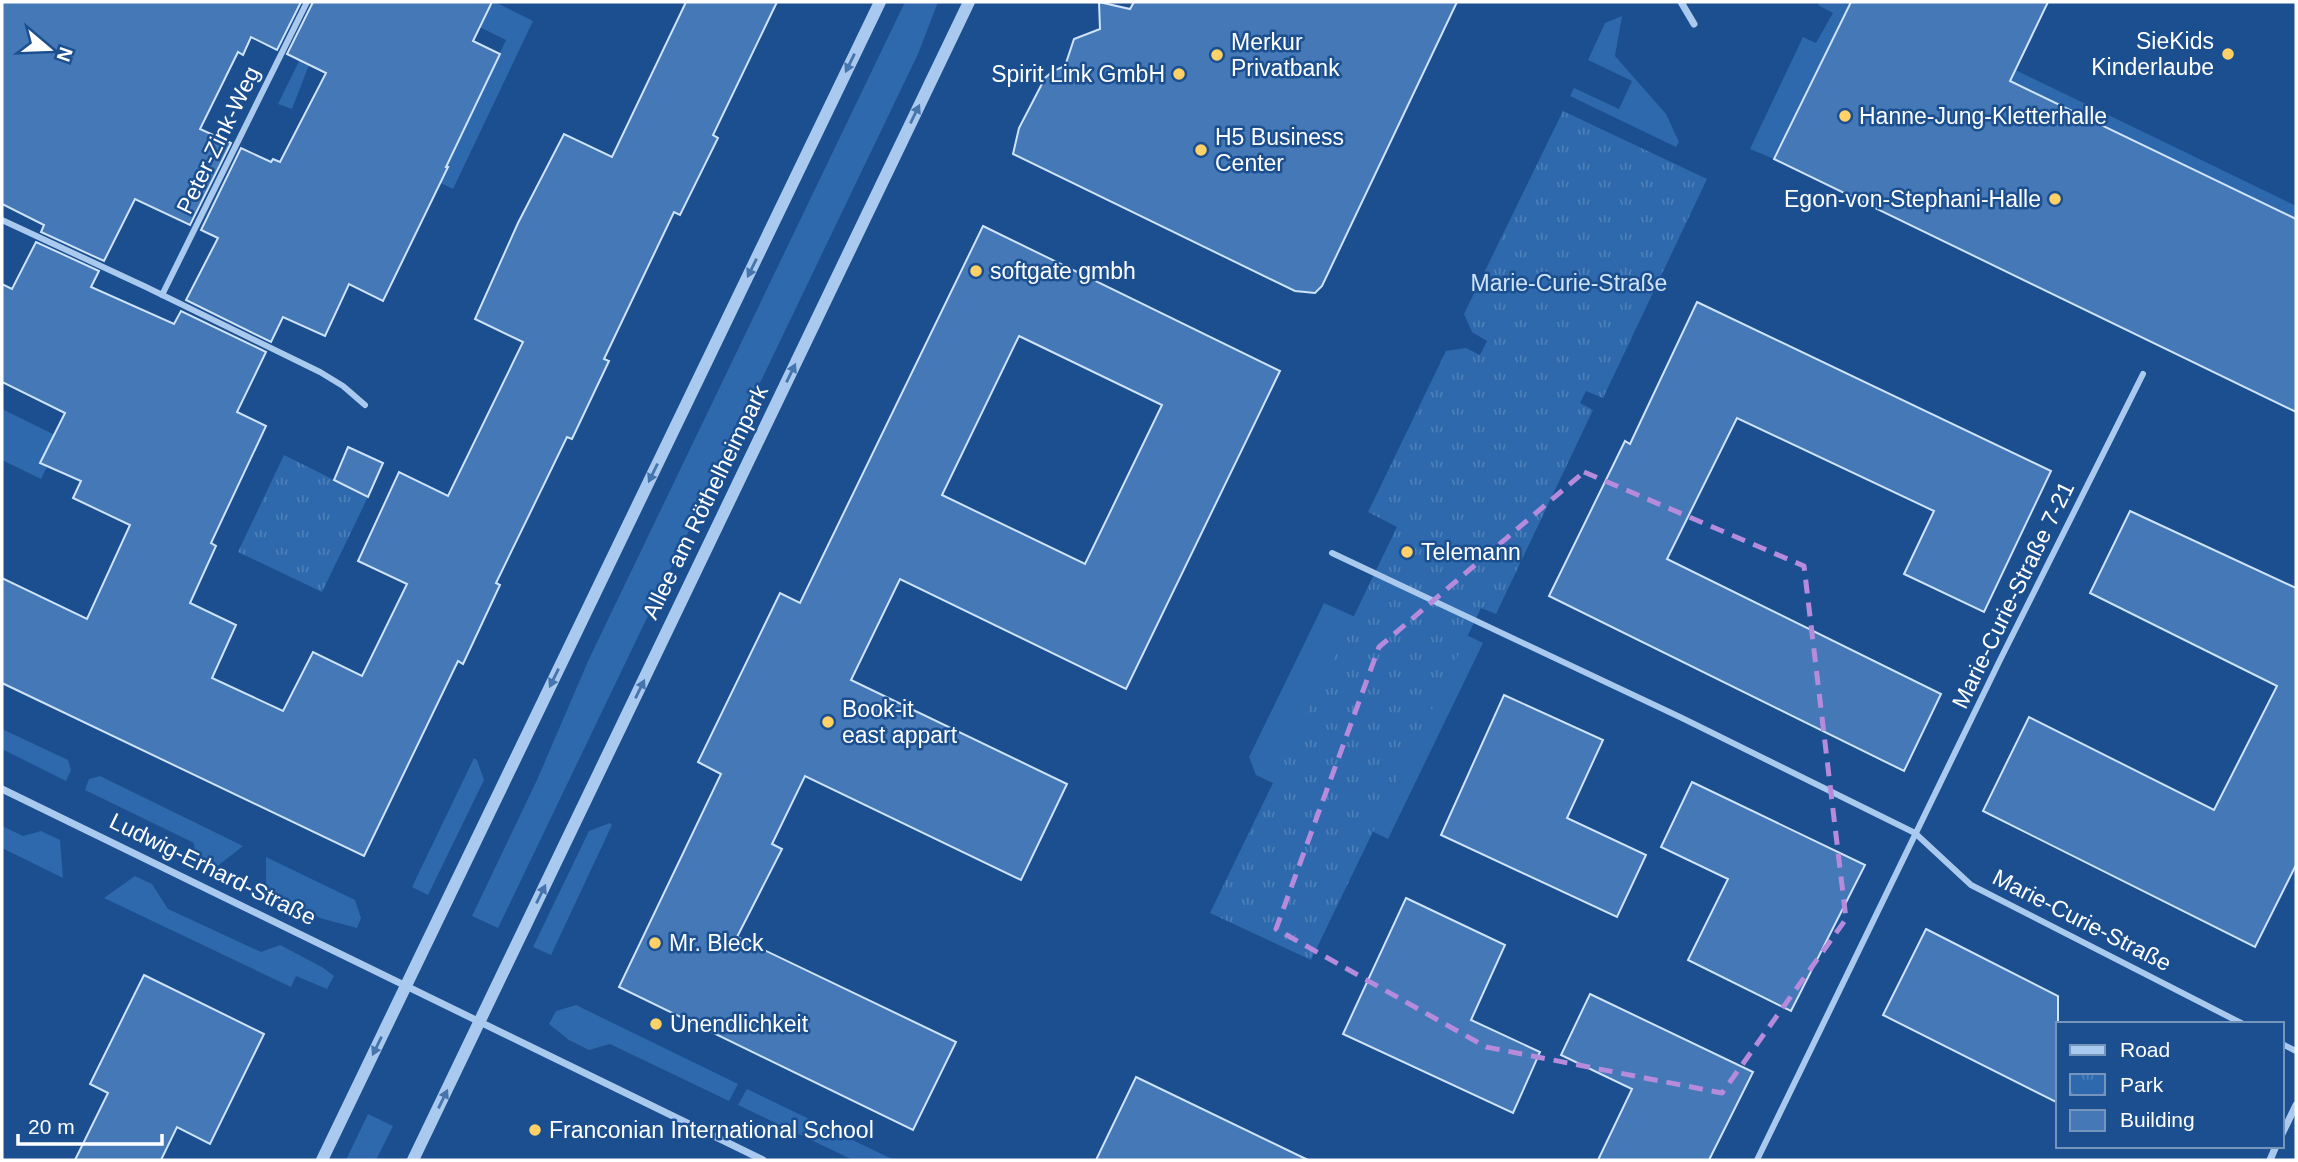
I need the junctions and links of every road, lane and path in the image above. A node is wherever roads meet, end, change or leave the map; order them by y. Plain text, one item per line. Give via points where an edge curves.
1 (307, 2) edge
2 (880, 2) edge
3 (969, 2) edge
4 (1681, 2) edge
5 (1694, 24) dead end
6 (2, 220) edge
7 (162, 295) junction
8 (2143, 374) dead end
9 (365, 405) dead end
10 (1332, 552) dead end
11 (2, 789) edge
12 (1915, 833) junction
13 (407, 985) junction
14 (480, 1021) junction
15 (2239, 1022) edge
16 (2296, 1105) edge
17 (2284, 1130) edge
18 (322, 1160) edge
19 (413, 1160) edge
20 (763, 1160) edge
21 (1757, 1160) edge

1 - 7 street, Peter-Zink-Weg
2 -> 13 street
14 -> 3 street, Allee am Röthelheimpark
4 - 5 street
6 - 7 street
7 - 9 street via 320,372
8 - 12 street, Marie-Curie-Straße 7-21
10 - 12 street, Marie-Curie-Straße
11 - 13 street, Ludwig-Erhard-Straße
12 - 15 street, Marie-Curie-Straße via 1971,885
12 - 21 street
13 - 14 street
13 -> 18 street
19 -> 14 street, Allee am Röthelheimpark
14 - 20 street
16 - 17 street

